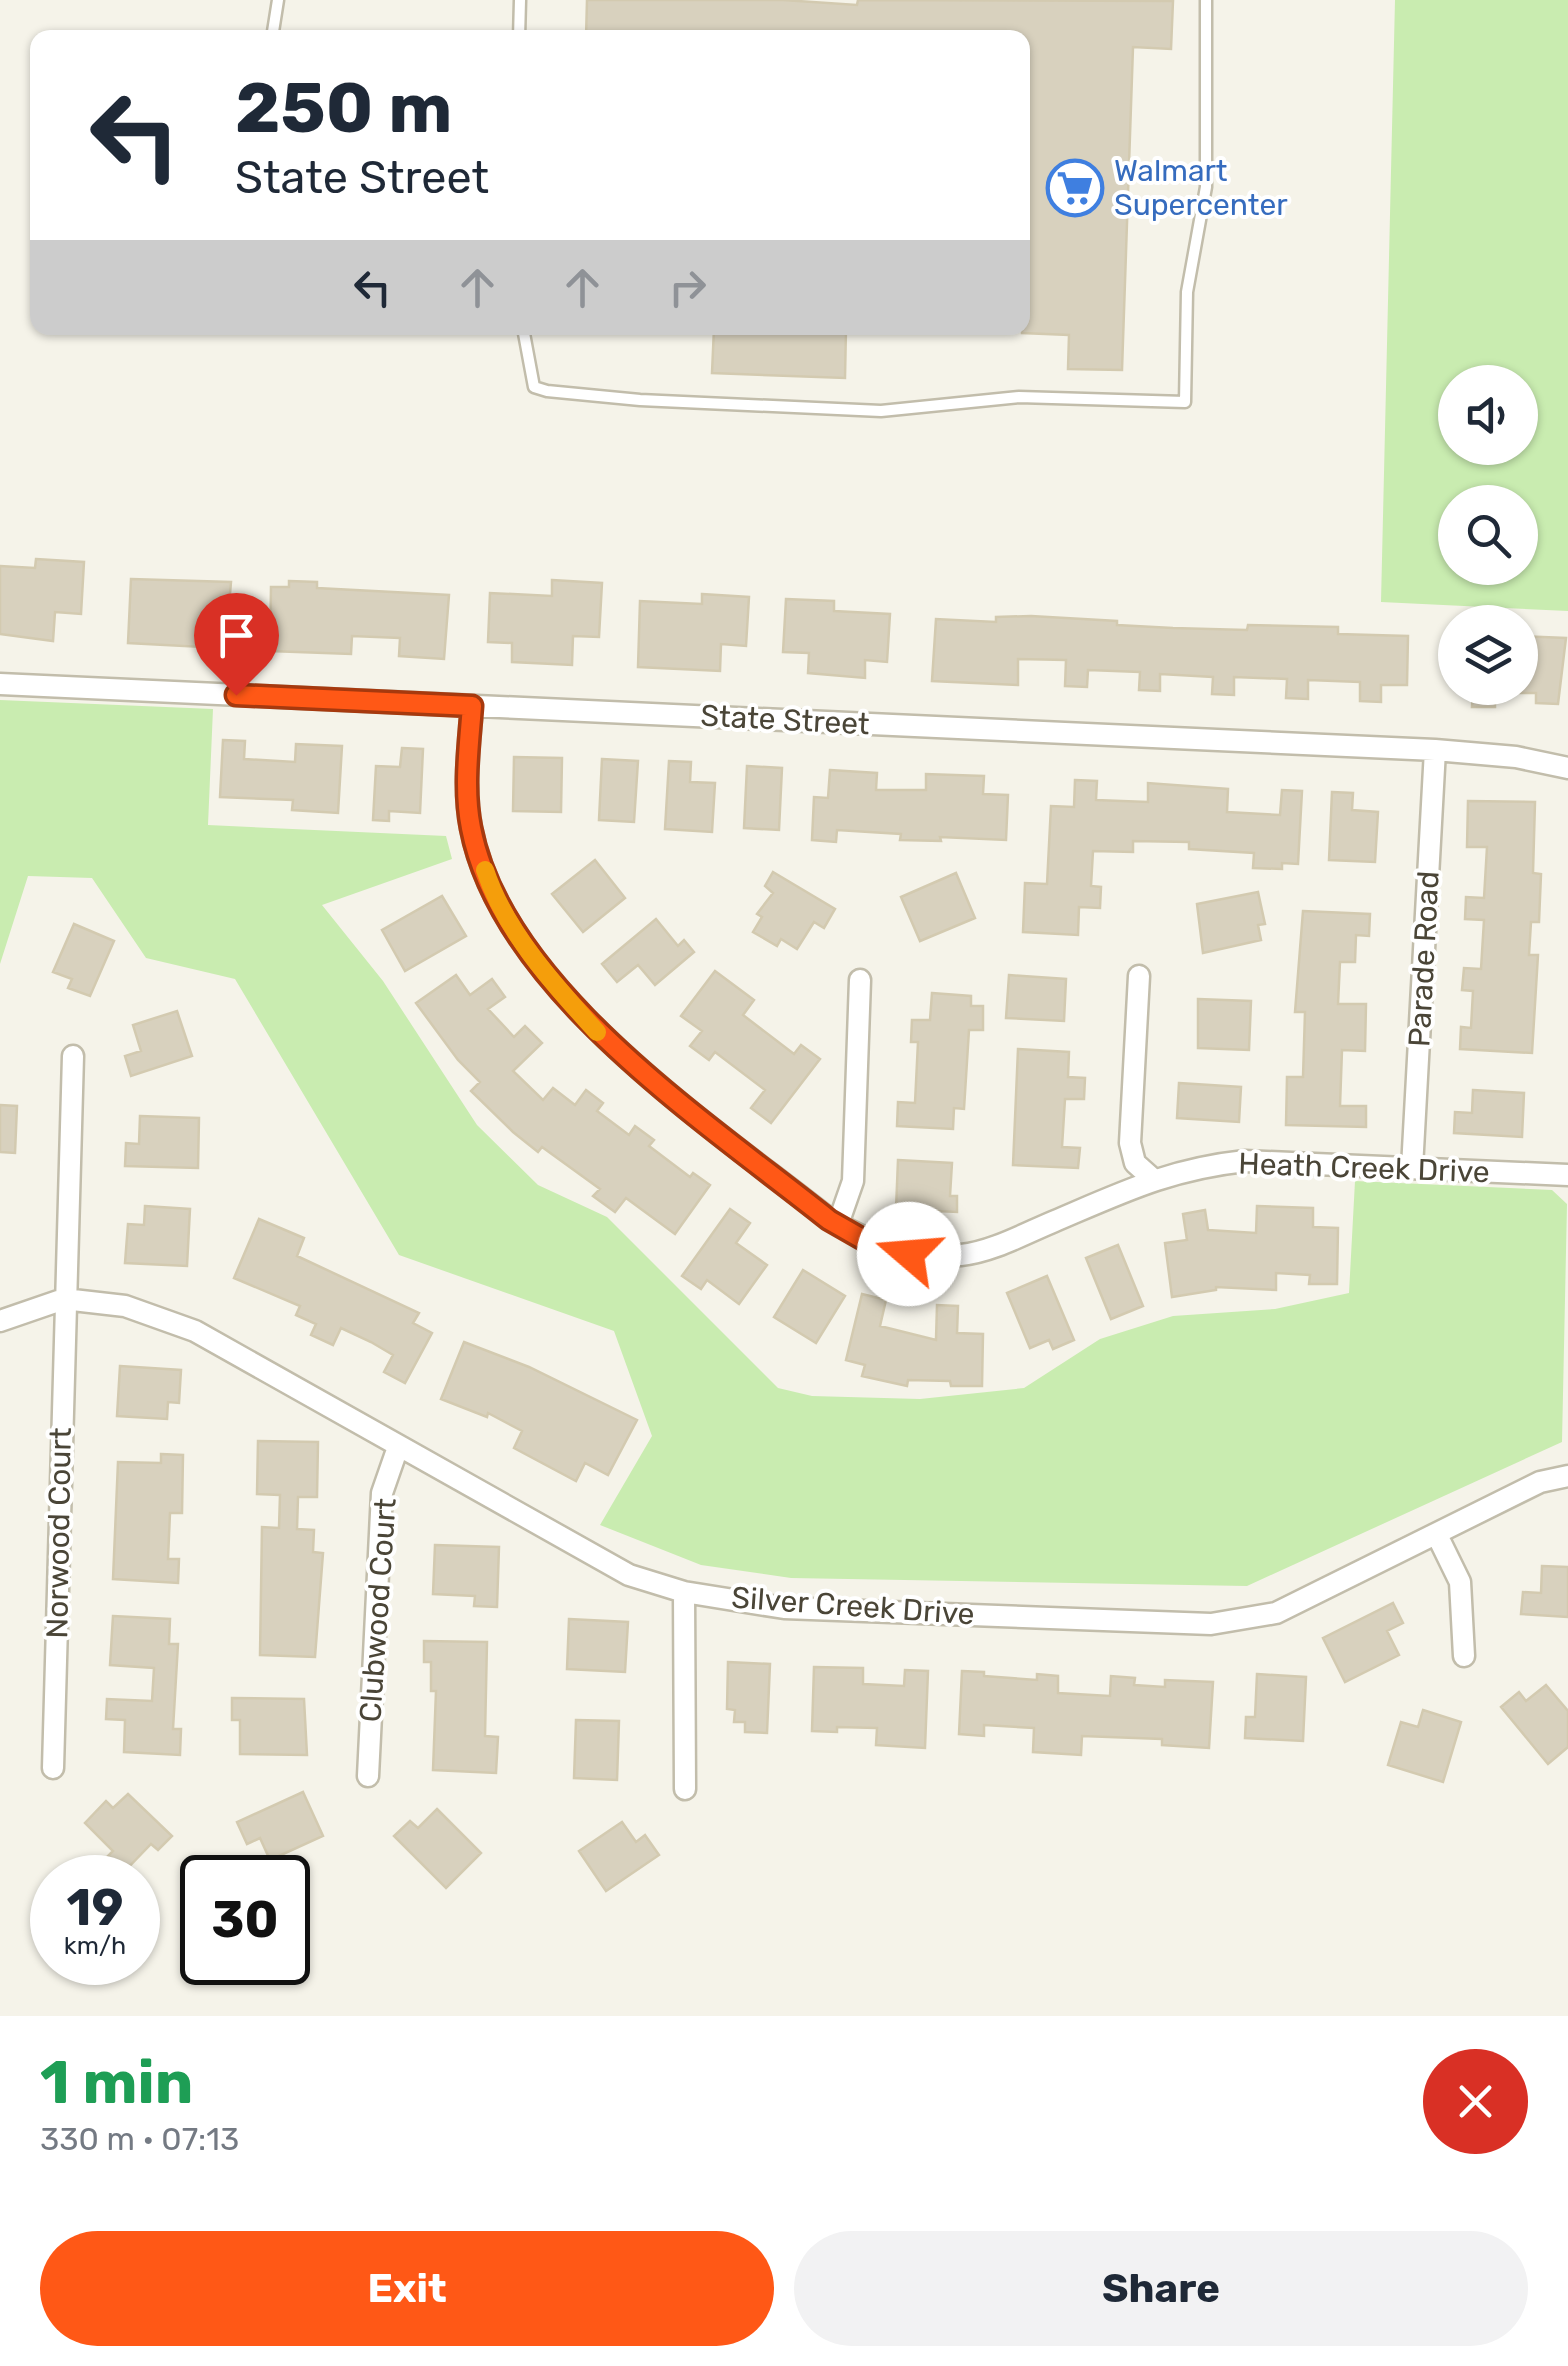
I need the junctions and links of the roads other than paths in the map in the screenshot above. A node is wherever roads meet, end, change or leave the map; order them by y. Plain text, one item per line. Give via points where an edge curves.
1 (278, 0) edge
2 (520, 0) edge
3 (1206, 0) edge
4 (273, 30) edge
5 (518, 30) edge
6 (524, 335) edge
7 (0, 684) edge
8 (472, 706) junction
9 (1435, 750) junction
10 (1568, 768) edge
11 (1139, 976) dead end
12 (860, 980) dead end
13 (73, 1056) dead end
14 (1412, 1168) junction
15 (1568, 1175) edge
16 (1153, 1179) junction
17 (838, 1224) junction
18 (64, 1298) junction
19 (0, 1320) edge
20 (398, 1446) junction
21 (1568, 1476) edge
22 (1437, 1535) junction
23 (684, 1592) junction
24 (1464, 1656) dead end
25 (52, 1768) dead end
26 (368, 1776) dead end
27 (684, 1790) dead end

1 - 4 lane
2 - 5 lane
3 - 6 lane via 1206,187 1187,292 1185,402 1019,398 881,411 546,392 529,375
7 - 8 street, State Street
8 - 9 street, State Street
8 - 17 street, Heath Creek Drive via 471,828 512,926 605,1041
9 - 10 street, State Street
9 - 14 street, Parade Road
11 - 16 street via 1130,1143 1135,1163
12 - 17 street via 853,1181
13 - 18 street, Norwood Court
14 - 15 street, Heath Creek Drive
14 - 16 street, Heath Creek Drive via 1245,1161
16 - 17 street, Heath Creek Drive via 964,1255 909,1254
18 - 19 street, Silver Creek Drive
18 - 20 street, Silver Creek Drive via 125,1306 195,1331
18 - 25 street, Norwood Court
20 - 23 street, Silver Creek Drive via 629,1575
20 - 26 street, Clubwood Court via 382,1494
21 - 22 street, Silver Creek Drive via 1540,1482
22 - 23 street, Silver Creek Drive via 1276,1613 1212,1624 784,1608
22 - 24 street via 1460,1582
23 - 27 street

